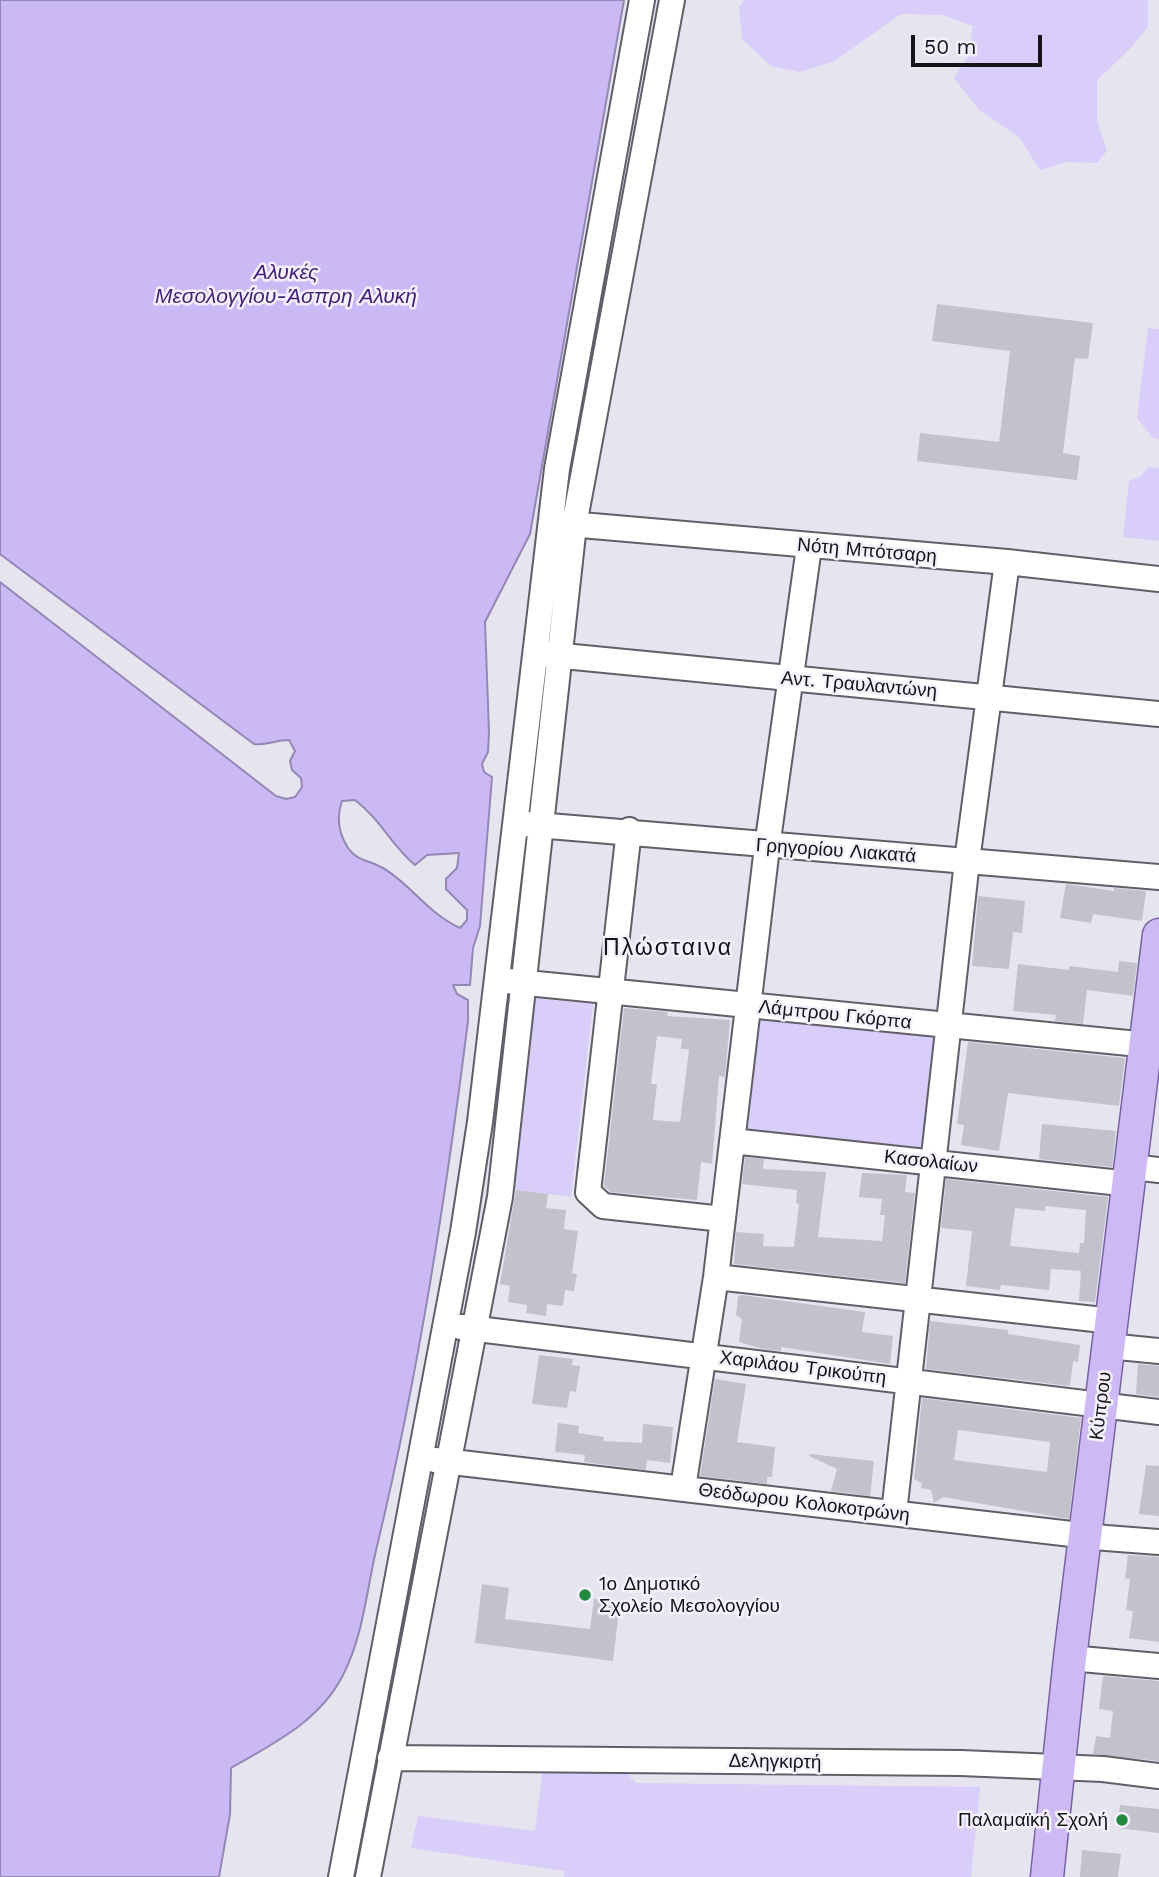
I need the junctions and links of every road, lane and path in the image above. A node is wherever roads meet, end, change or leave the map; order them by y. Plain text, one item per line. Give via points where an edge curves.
1 (642, 0) edge
2 (672, 0) edge
3 (562, 523) junction
4 (808, 547) junction
5 (1007, 562) junction
6 (1159, 579) edge
7 (533, 653) junction
8 (560, 655) junction
9 (790, 680) junction
10 (990, 696) junction
11 (1159, 714) edge
12 (513, 824) junction
13 (541, 825) junction
14 (629, 831) junction
15 (767, 846) junction
16 (967, 860) junction
17 (1159, 877) edge
18 (1159, 935) edge
19 (496, 980) junction
20 (524, 983) junction
21 (611, 992) junction
22 (749, 1007) junction
23 (950, 1027) junction
24 (1152, 1046) edge
25 (732, 1141) junction
26 (933, 1161) junction
27 (1140, 1174) edge
28 (723, 1219) junction
29 (716, 1277) junction
30 (917, 1299) junction
31 (447, 1325) junction
32 (476, 1328) junction
33 (1110, 1334) junction
34 (1159, 1351) edge
35 (701, 1356) junction
36 (908, 1382) junction
37 (1101, 1405) junction
38 (1159, 1412) edge
39 (421, 1458) junction
40 (450, 1461) junction
41 (683, 1488) junction
42 (894, 1513) junction
43 (1085, 1535) junction
44 (1159, 1542) edge
45 (1070, 1658) junction
46 (1159, 1666) edge
47 (390, 1758) junction
48 (1060, 1769) junction
49 (1159, 1776) edge
50 (341, 1877) edge
51 (368, 1877) edge
52 (1047, 1877) edge

1 - 3 street via 564,432
2 - 3 street
3 - 4 street, Νότη Μπότσαρη
3 - 7 street
3 - 8 street
4 - 5 street, Νότη Μπότσαρη
4 - 9 street
5 - 6 street, Νότη Μπότσαρη
5 - 10 street
7 - 8 street, Αντ. Τραυλαντώνη
7 - 12 street
8 - 9 street, Αντ. Τραυλαντώνη
8 - 13 street
9 - 10 street, Αντ. Τραυλαντώνη
9 - 15 street
10 - 11 street, Αντ. Τραυλαντώνη
10 - 16 street
12 - 13 street, Γρηγορίου Λιακατά
12 - 19 street
13 - 14 street, Γρηγορίου Λιακατά
13 - 20 street
14 - 15 street, Γρηγορίου Λιακατά
14 - 21 street
15 - 16 street, Γρηγορίου Λιακατά
15 - 22 street
16 - 17 street, Γρηγορίου Λιακατά
16 - 23 street
18 - 24 main road, Κύπρου
19 - 20 street, Λάμπρου Γκόρπα
19 - 31 street via 478,1134
20 - 21 street, Λάμπρου Γκόρπα
20 - 32 street via 500,1197
21 - 22 street, Λάμπρου Γκόρπα
21 - 28 street via 588,1192 603,1206
22 - 23 street, Λάμπρου Γκόρπα
22 - 25 street
23 - 24 street, Λάμπρου Γκόρπα
23 - 26 street
24 - 27 main road, Κύπρου
25 - 26 street, Κασολαίων
25 - 28 street
26 - 27 street, Κασολαίων
26 - 30 street
27 - 33 main road, Κύπρου
28 - 29 street
29 - 30 street
29 - 35 street
30 - 33 street
30 - 36 street
31 - 32 street, Χαριλάου Τρικούπη
31 - 39 street
32 - 35 street, Χαριλάου Τρικούπη
32 - 40 street
33 - 34 street
33 - 37 main road, Κύπρου
35 - 36 street, Χαριλάου Τρικούπη
35 - 41 street
36 - 37 street, Χαριλάου Τρικούπη
36 - 42 street
37 - 38 street, Χαριλάου Τρικούπη
37 - 43 main road, Κύπρου
39 - 40 street, Θεόδωρου Κολοκοτρώνη
39 - 50 street
40 - 41 street, Θεόδωρου Κολοκοτρώνη
40 - 47 street
41 - 42 street, Θεόδωρου Κολοκοτρώνη
42 - 43 street, Θεόδωρου Κολοκοτρώνη
43 - 44 street, Θεόδωρου Κολοκοτρώνη
43 - 45 main road, Κύπρου
45 - 46 street
45 - 48 main road, Κύπρου
47 - 48 street, Δεληγκιρτή via 961,1763
47 - 51 street
48 - 49 street, Δεληγκιρτή
48 - 52 main road, Κύπρου

